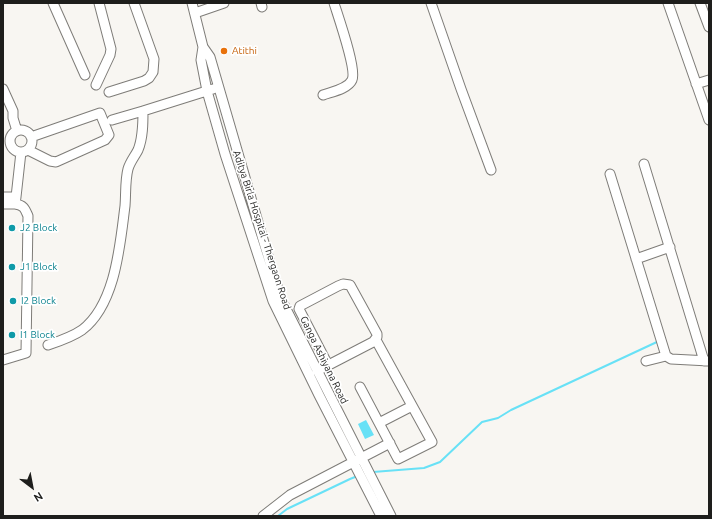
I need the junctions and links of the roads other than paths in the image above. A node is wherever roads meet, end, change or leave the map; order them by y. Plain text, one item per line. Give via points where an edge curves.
1 (53, 3) edge
2 (99, 3) edge
3 (134, 3) edge
4 (192, 3) edge
5 (224, 3) edge
6 (334, 3) edge
7 (431, 3) edge
8 (668, 3) edge
9 (700, 3) edge
10 (195, 13) junction
11 (709, 27) edge
12 (203, 47) junction
13 (85, 75) dead end
14 (709, 80) edge
15 (696, 84) junction
16 (96, 86) dead end
17 (219, 87) junction
18 (3, 89) edge
19 (207, 91) junction
20 (109, 92) dead end
21 (323, 96) dead end
22 (3, 101) edge
23 (142, 110) junction
24 (13, 115) junction
25 (112, 120) dead end
26 (709, 120) edge
27 (17, 131) junction
28 (31, 137) junction
29 (24, 151) junction
30 (644, 164) dead end
31 (492, 170) dead end
32 (610, 174) dead end
33 (3, 197) edge
34 (16, 201) junction
35 (3, 204) edge
36 (670, 247) junction
37 (636, 259) junction
38 (376, 340) junction
39 (48, 345) dead end
40 (666, 356) junction
41 (3, 360) edge
42 (646, 361) dead end
43 (706, 361) edge
44 (328, 365) junction
45 (317, 371) junction
46 (360, 387) dead end
47 (412, 406) junction
48 (379, 423) junction
49 (390, 443) junction
50 (357, 460) junction
51 (263, 516) edge
52 (381, 516) edge
53 (391, 516) edge

1 - 13 street
2 - 16 street via 111,48
3 - 20 street via 154,59 153,72 144,81
4 - 10 street, Aditya Birla Hospital - Thergaon Road
5 - 10 street
6 - 21 street via 354,75 348,85
7 - 31 street via 460,89
8 - 15 street
9 - 11 street
10 - 12 street, Aditya Birla Hospital - Thergaon Road
12 - 17 street, Ganga Ashiyana Road via 210,57
12 - 19 street, Aditya Birla Hospital - Thergaon Road via 201,60
14 - 15 street
15 - 26 street
17 - 19 street
17 - 45 street, Ganga Ashiyana Road via 282,299
18 - 24 street
19 - 23 street
19 - 50 street, Aditya Birla Hospital - Thergaon Road via 273,301
22 - 24 street via 9,113
23 - 25 street
23 - 39 street via 143,126 138,148 128,169 118,252 113,277 104,301 94,318 82,330
24 - 27 street
27 - 28 street via 24,130
27 - 29 street via 11,136 10,144 14,150
28 - 29 street via 32,144
28 - 29 street via 100,113 109,135 105,140 56,162
29 - 34 street
30 - 36 street
32 - 37 street
33 - 34 street
34 - 35 street
34 - 41 street via 25,207 28,216 26,353
36 - 37 street
36 - 43 street
37 - 40 street
38 - 44 street
38 - 44 street via 377,334 350,285 338,286 300,306 299,309
38 - 47 street
40 - 42 street
40 - 43 street via 671,359
44 - 45 street
45 - 50 street, Ganga Ashiyana Road
46 - 48 street
47 - 48 street
47 - 49 street via 432,442 398,459
48 - 49 street
49 - 50 street
50 - 51 street via 290,496
50 - 52 street, Aditya Birla Hospital - Thergaon Road
50 - 53 street, Ganga Ashiyana Road

